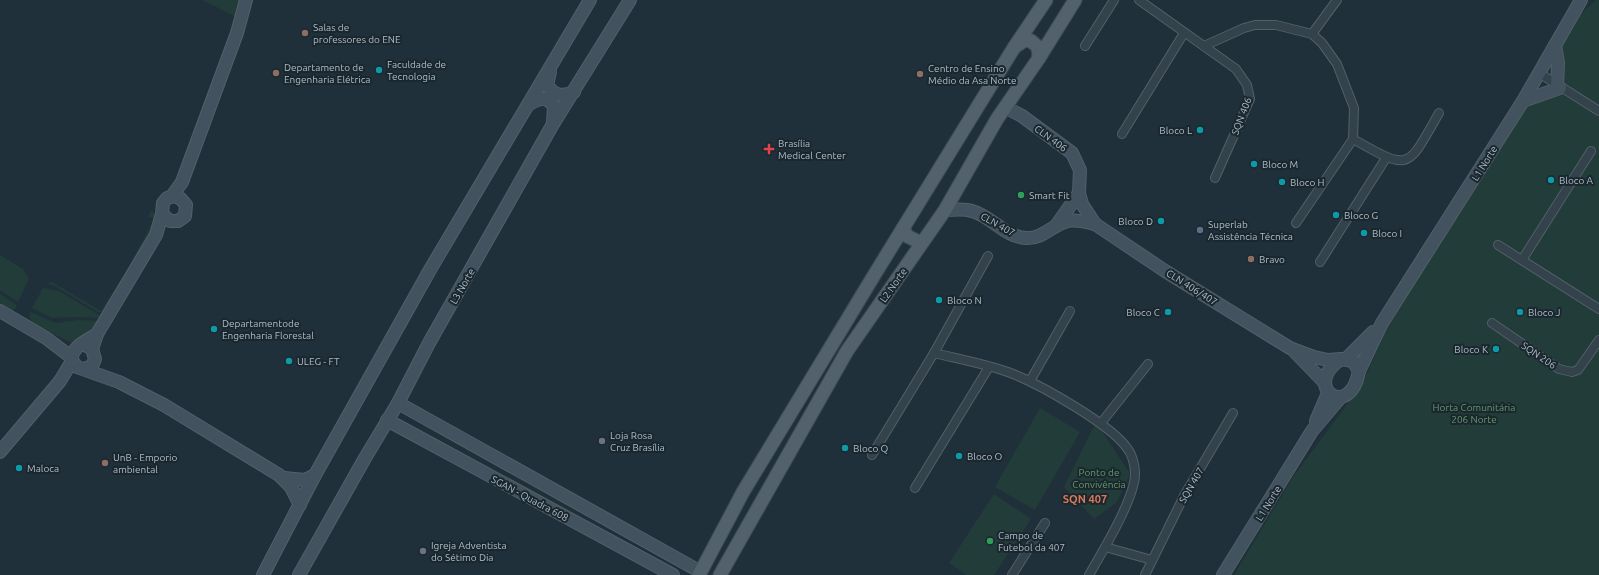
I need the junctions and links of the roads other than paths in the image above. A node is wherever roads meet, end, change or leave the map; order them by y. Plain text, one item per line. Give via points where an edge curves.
1 (246, 0) edge
2 (590, 0) edge
3 (630, 0) edge
4 (1046, 0) edge
5 (1075, 0) edge
6 (1114, 0) edge
7 (1139, 0) edge
8 (1337, 0) edge
9 (1581, 0) edge
10 (1184, 33) junction
11 (1312, 34) junction
12 (1555, 45) junction
13 (1015, 46) junction
14 (1085, 46) dead end
15 (1204, 46) junction
16 (557, 57) junction
17 (1039, 58) junction
18 (1539, 73) junction
19 (1559, 87) junction
20 (574, 92) junction
21 (1523, 101) junction
22 (526, 106) junction
23 (1006, 107) junction
24 (1599, 111) edge
25 (1439, 113) dead end
26 (553, 124) junction
27 (1122, 134) dead end
28 (1353, 139) junction
29 (1592, 151) dead end
30 (1386, 158) junction
31 (1215, 178) dead end
32 (182, 182) junction
33 (1078, 193) junction
34 (172, 196) junction
35 (184, 202) junction
36 (944, 210) junction
37 (166, 217) junction
38 (1296, 223) dead end
39 (1095, 224) junction
40 (1056, 226) junction
41 (903, 228) junction
42 (924, 240) junction
43 (1498, 246) dead end
44 (988, 256) dead end
45 (1522, 260) junction
46 (1320, 262) dead end
47 (1599, 309) edge
48 (0, 311) edge
49 (1070, 311) dead end
50 (1382, 323) junction
51 (1492, 324) dead end
52 (1599, 340) edge
53 (1290, 348) junction
54 (934, 353) junction
55 (81, 358) junction
56 (1343, 359) junction
57 (1148, 364) dead end
58 (989, 367) junction
59 (1359, 370) junction
60 (1030, 381) junction
61 (1326, 388) junction
62 (1340, 398) junction
63 (398, 403) junction
64 (1234, 413) dead end
65 (387, 420) junction
66 (1101, 423) junction
67 (1312, 431) junction
68 (0, 452) edge
69 (872, 455) dead end
70 (315, 475) junction
71 (284, 478) junction
72 (915, 488) dead end
73 (300, 505) junction
74 (1045, 523) dead end
75 (1106, 547) junction
76 (1152, 560) junction
77 (700, 574) edge
78 (263, 575) edge
79 (299, 575) edge
80 (673, 575) edge
81 (720, 575) edge
82 (1012, 575) edge
83 (1089, 575) edge
84 (1145, 575) edge
85 (1223, 575) edge

1 - 32 street via 237,33
2 - 16 street
3 - 20 street, L3 Norte
4 - 13 main road, L2 Norte
5 - 17 main road, L2 Norte
6 - 14 street
7 - 10 street, SQN 406
8 - 11 street
9 - 12 street, L1 Norte
10 - 15 street, SQN 406
10 - 27 street
11 - 15 street via 1287,27 1255,25
11 - 28 street via 1338,64 1347,86 1354,108
12 - 18 street, L1 Norte
12 - 19 street
13 - 17 main road via 1025,40 1031,41 1038,47
13 - 41 main road, L2 Norte
15 - 31 street, SQN 406 via 1236,69 1250,92 1250,99
16 - 20 street via 547,85 560,96
16 - 22 street
17 - 23 main road, L2 Norte
18 - 19 street
18 - 21 street, L1 Norte
19 - 21 street
19 - 24 street
20 - 26 street, L3 Norte
21 - 50 street, L1 Norte
22 - 26 street via 539,98 546,99 554,107
22 - 70 street
23 - 33 street, CLN 406 via 1072,153 1080,170
23 - 36 main road, L2 Norte
25 - 30 street via 1413,156 1402,161
26 - 63 street, L3 Norte via 429,343
28 - 30 street
28 - 38 street
29 - 45 street
30 - 46 street
32 - 34 street
32 - 35 street
33 - 39 street, CLN 406 via 1085,210
33 - 40 street
34 - 35 street
34 - 37 street via 162,203
35 - 37 street via 184,216 178,221
36 - 40 street, CLN 407 via 974,211 1010,234 1025,238 1037,237
36 - 42 main road, L2 Norte
37 - 55 street
39 - 40 street, CLN 407 via 1078,220
39 - 53 street, CLN 406/407
41 - 42 main road via 911,240
41 - 77 main road, L2 Norte via 743,492
42 - 81 main road, L2 Norte via 847,351
43 - 45 street
44 - 54 street
45 - 47 street
48 - 55 street
49 - 60 street
50 - 56 street, L1 Norte
50 - 59 street, L1 Norte
51 - 52 street, SQN 206 via 1559,369 1568,372 1578,370
53 - 56 street, CLN 406/407 via 1328,360
53 - 61 street, CLN 406/407
54 - 58 street
54 - 69 street
55 - 68 street
55 - 71 street
56 - 59 street via 1353,361
56 - 61 street via 1328,371
57 - 66 street
58 - 60 street
58 - 72 street
59 - 62 street via 1353,388
60 - 66 street
61 - 62 street via 1333,397
61 - 67 street, L1 Norte
62 - 67 street, L1 Norte
63 - 65 street, L3 Norte
63 - 77 street
64 - 76 street, SQN 407 via 1185,494
65 - 79 street, L3 Norte
65 - 80 street, SGAN - Quadra 608
66 - 75 street via 1128,448 1135,474 1132,492
67 - 85 street, L1 Norte
70 - 71 street via 305,480
70 - 73 street
71 - 73 street
73 - 78 street
74 - 82 street
75 - 76 street
75 - 83 street
76 - 84 street, SQN 407

